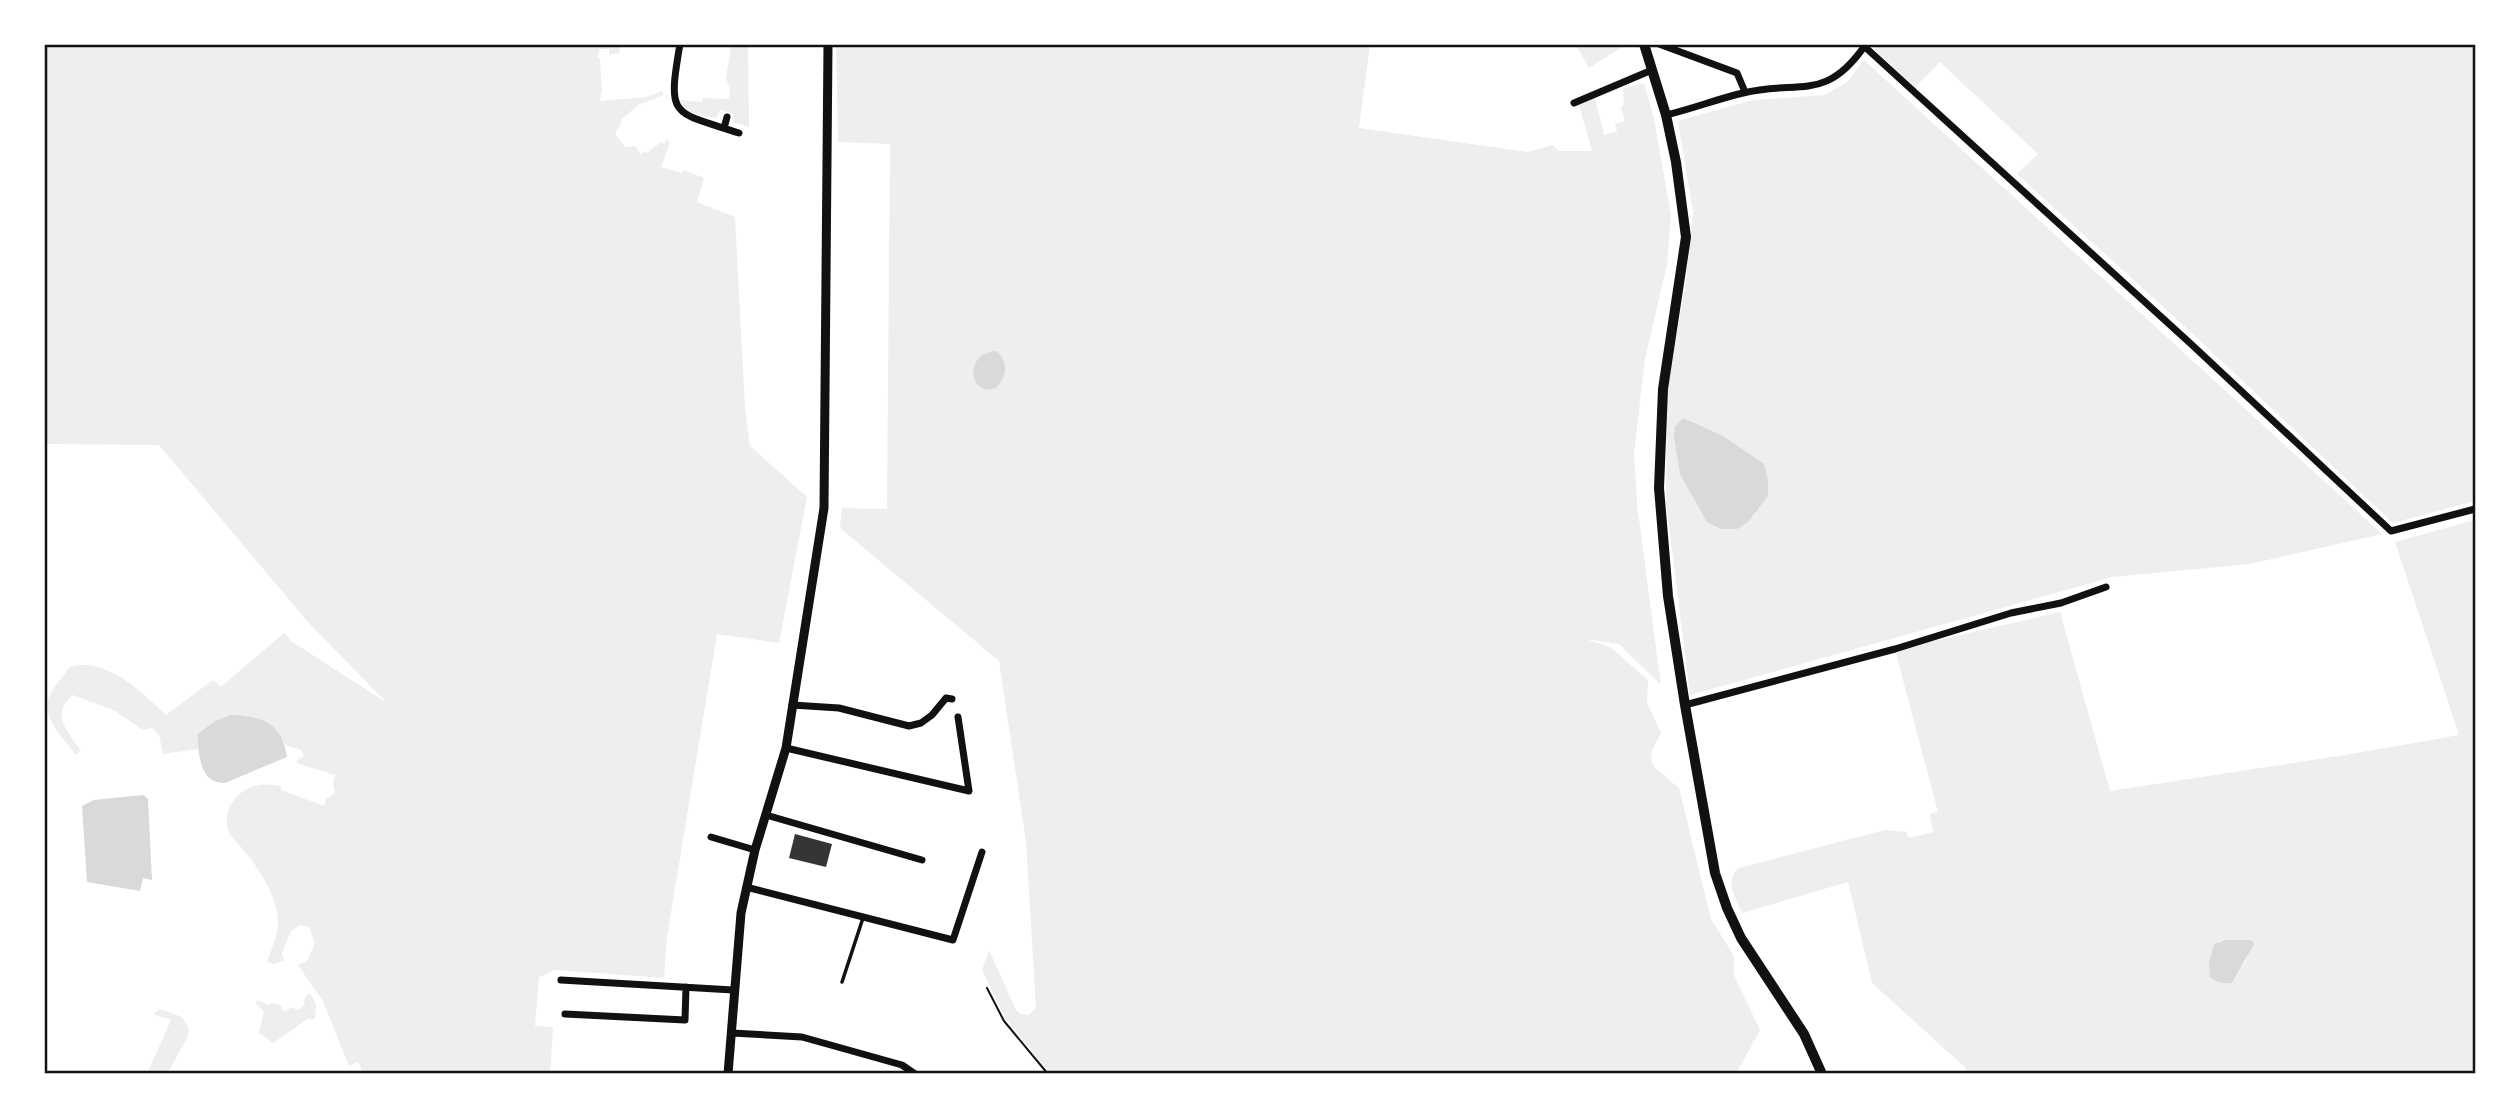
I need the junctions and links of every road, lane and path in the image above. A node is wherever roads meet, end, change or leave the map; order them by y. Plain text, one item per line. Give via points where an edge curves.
1 (680, 44) edge
2 (828, 44) edge
3 (1644, 44) edge
4 (1659, 44) edge
5 (1866, 45) edge
6 (1652, 70) junction
7 (1745, 92) junction
8 (1574, 103) dead end
9 (1666, 115) junction
10 (727, 117) dead end
11 (724, 128) junction
12 (739, 133) dead end
13 (2475, 509) edge
14 (2106, 587) dead end
15 (952, 699) dead end
16 (792, 705) junction
17 (1685, 705) junction
18 (958, 717) dead end
19 (786, 748) junction
20 (766, 815) junction
21 (710, 837) dead end
22 (755, 850) junction
23 (982, 852) dead end
24 (922, 860) dead end
25 (746, 887) junction
26 (863, 916) junction
27 (561, 980) dead end
28 (842, 982) dead end
29 (686, 987) junction
30 (987, 988) dead end
31 (733, 990) junction
32 (565, 1014) dead end
33 (732, 1033) junction
34 (728, 1074) edge
35 (915, 1074) edge
36 (1048, 1074) edge
37 (1821, 1074) edge

1 - 11 street via 675,104 686,116
2 - 16 street via 824,508
3 - 6 main road
4 - 7 street via 1737,73
5 - 7 street via 1839,75 1815,86
5 - 13 street via 2391,531
6 - 8 street
6 - 9 main road
7 - 9 street
9 - 17 main road via 1686,237 1662,389 1659,488 1668,596
10 - 11 street
11 - 12 street
14 - 17 street via 2061,604 2011,613
15 - 16 street via 946,698 932,715 909,726 839,708
16 - 19 street
17 - 37 main road via 1716,873 1727,908 1741,938 1804,1034
18 - 19 street via 969,791
19 - 20 street
20 - 22 street
20 - 24 street
21 - 22 street
22 - 25 street
23 - 26 street via 953,940
25 - 26 street
25 - 31 street
26 - 28 lane
27 - 29 street
29 - 31 street
29 - 32 street via 685,1020
30 - 36 path via 1004,1021
31 - 33 street
33 - 34 street
33 - 35 street via 802,1037 902,1065

